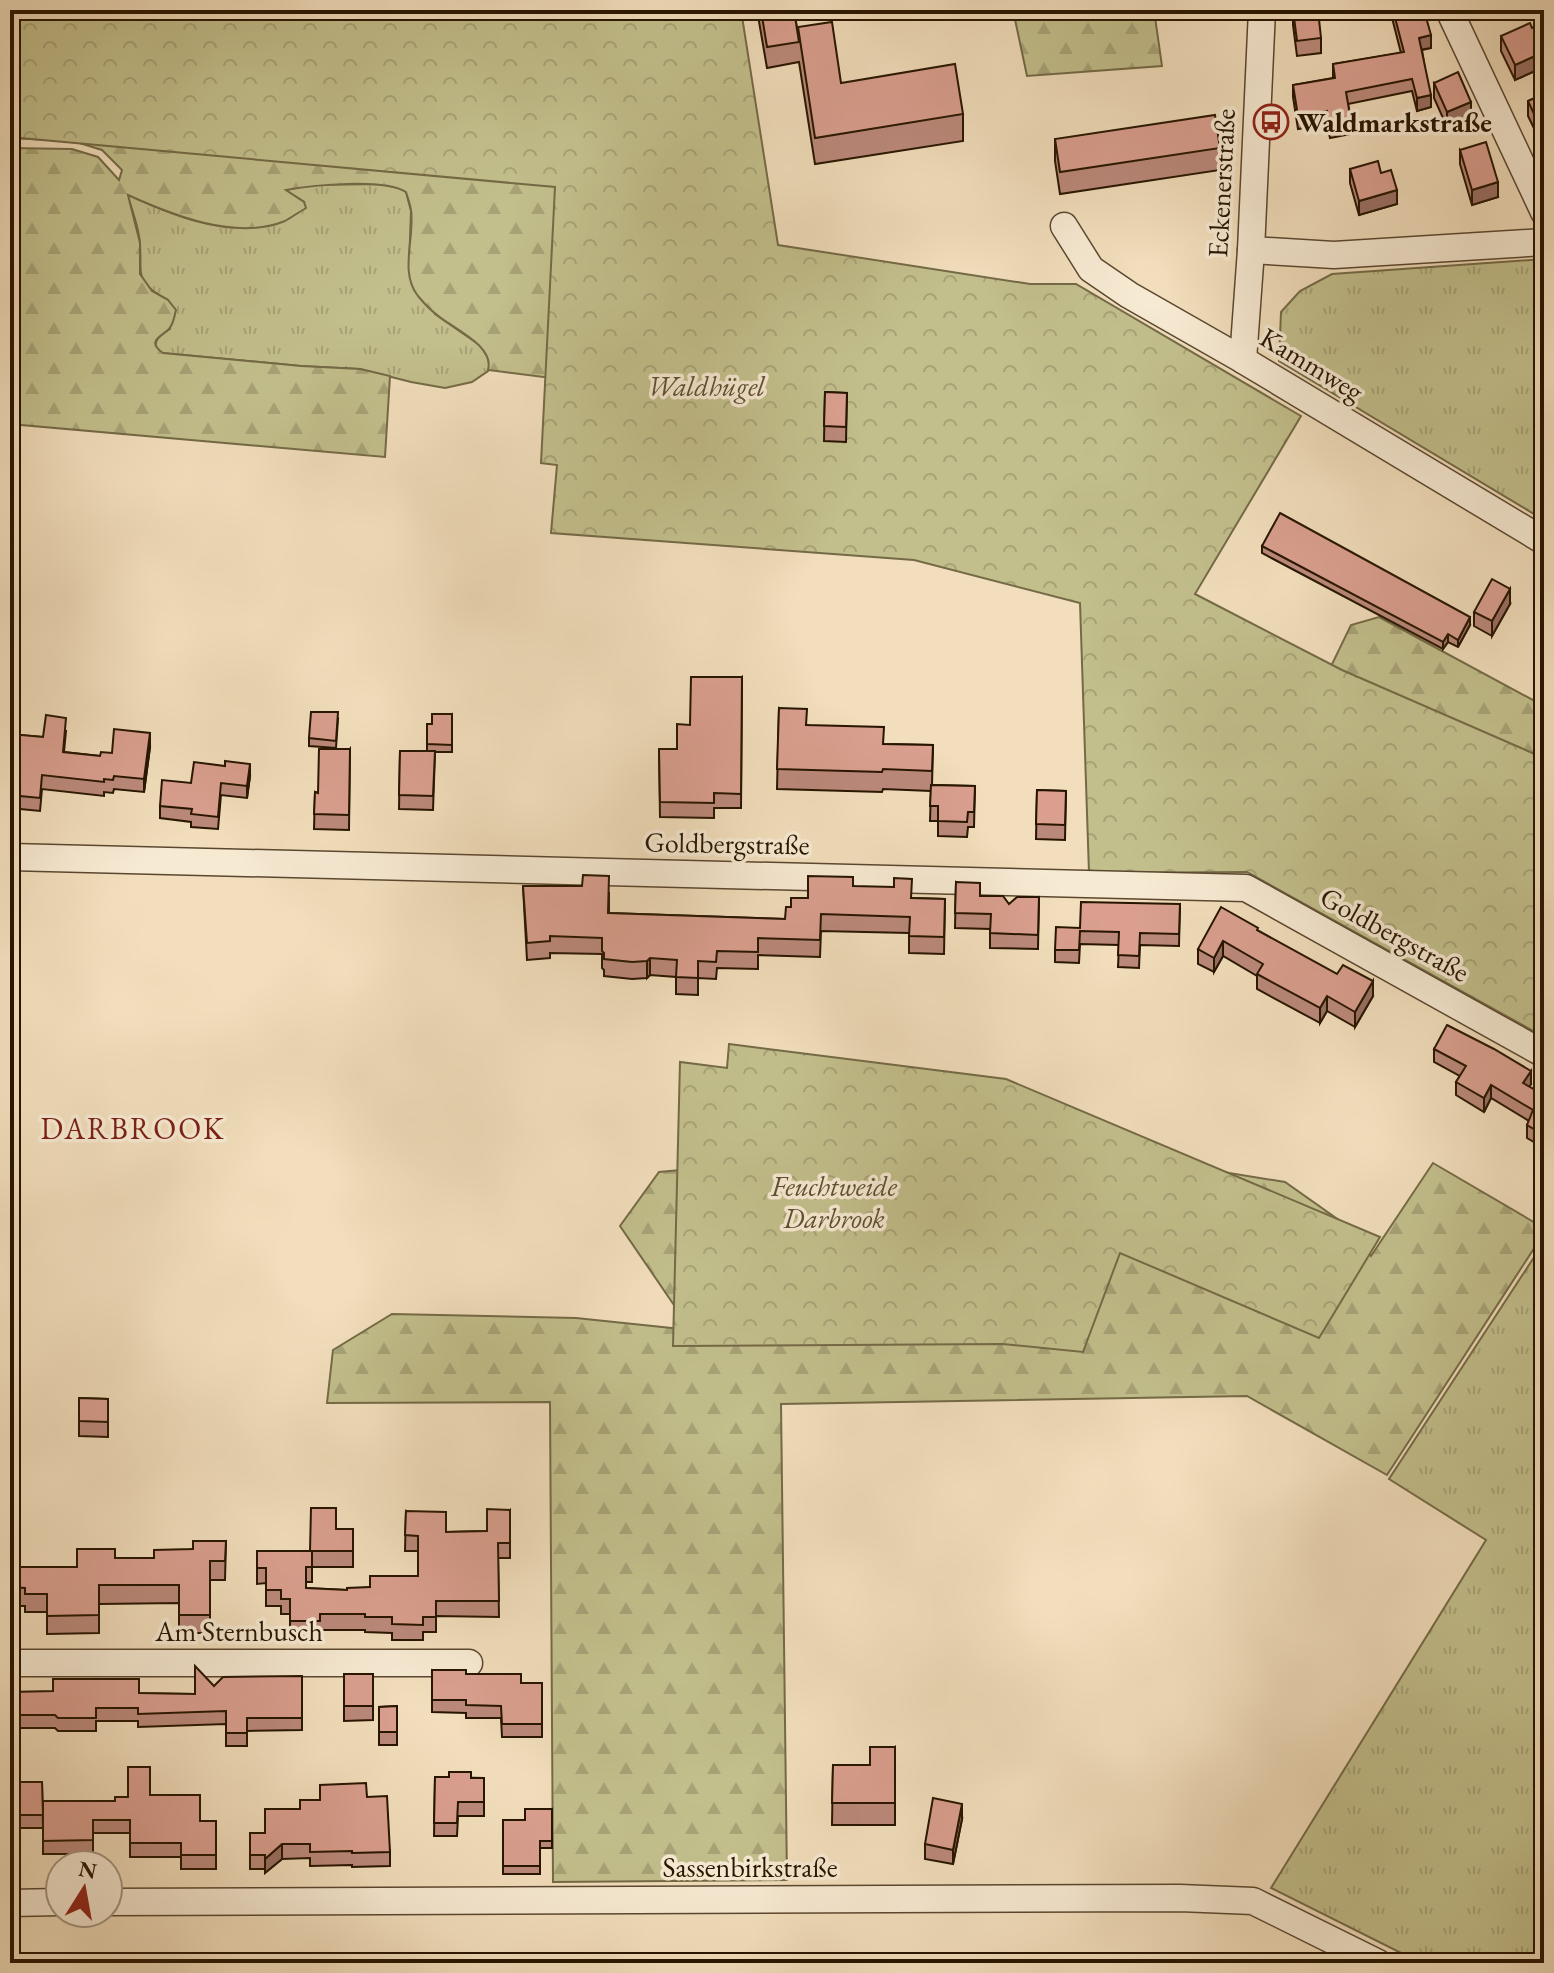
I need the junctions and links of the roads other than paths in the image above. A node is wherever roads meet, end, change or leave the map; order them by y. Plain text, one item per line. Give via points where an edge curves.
1 (1262, 10) edge
2 (1449, 10) edge
3 (1544, 212) edge
4 (1064, 226) dead end
5 (1544, 242) edge
6 (1251, 250) junction
7 (1243, 360) junction
8 (1544, 541) edge
9 (10, 857) edge
10 (1544, 1054) edge
11 (10, 1663) edge
12 (469, 1663) dead end
13 (44, 1902) edge
14 (124, 1902) edge
15 (10, 1903) edge
16 (1378, 1963) edge

1 - 6 street, Eckenerstraße
2 - 3 street
4 - 7 street, Kammweg via 1091,269
5 - 6 street via 1334,255
6 - 7 street, Eckenerstraße
7 - 8 street, Kammweg
9 - 10 street, Goldbergstraße via 1246,888
11 - 12 street, Am Sternbusch
13 - 15 street
14 - 16 street, Sassenbirkstraße via 1239,1900 1253,1901

